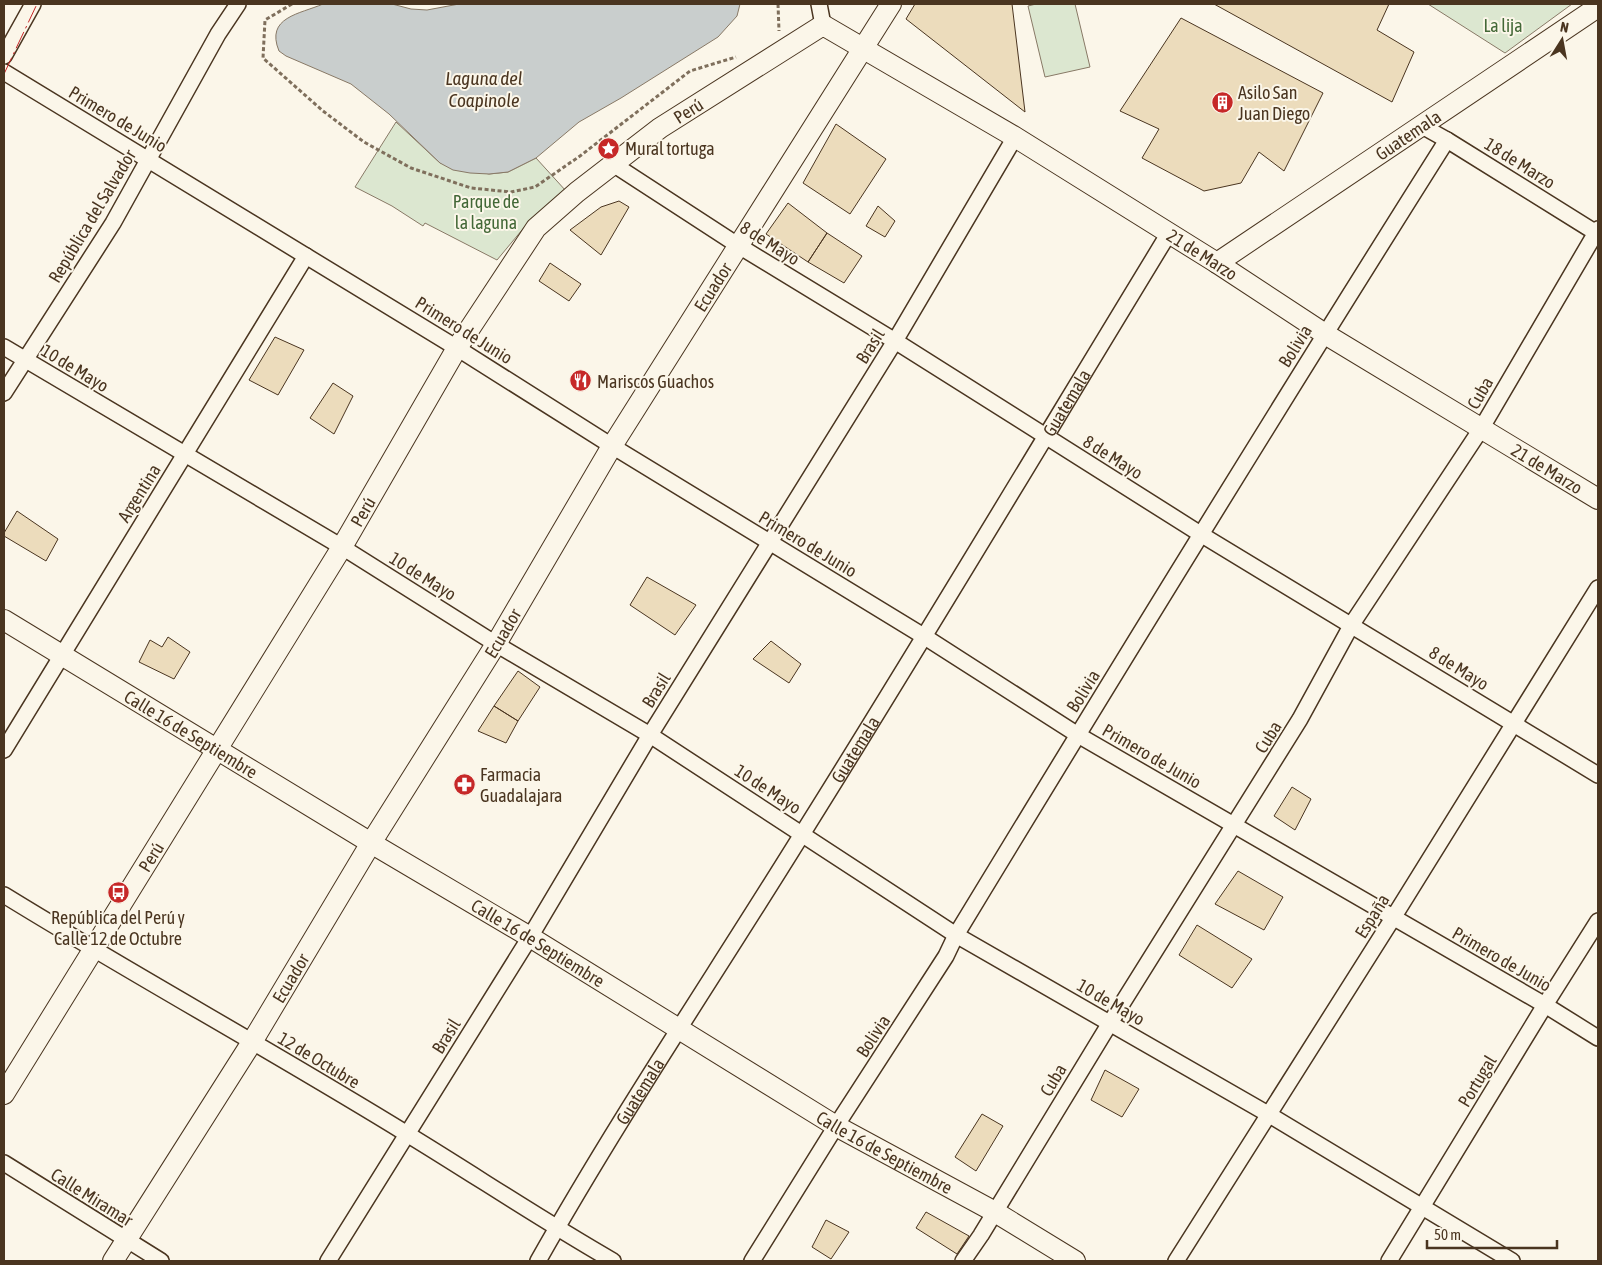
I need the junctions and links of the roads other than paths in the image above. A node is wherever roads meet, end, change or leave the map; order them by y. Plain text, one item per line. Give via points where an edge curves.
1 (33, 4) edge
2 (238, 4) edge
3 (819, 4) edge
4 (891, 4) edge
5 (1598, 7) edge
6 (823, 25) junction
7 (863, 49) junction
8 (4, 56) edge
9 (4, 72) edge
10 (1422, 126) junction
11 (1014, 137) junction
12 (1447, 140) junction
13 (149, 159) junction
14 (613, 164) junction
15 (1597, 232) edge
16 (1169, 233) junction
17 (739, 246) junction
18 (306, 256) junction
19 (1217, 263) junction
20 (1325, 334) junction
21 (895, 341) junction
22 (4, 347) edge
23 (457, 348) junction
24 (24, 360) junction
25 (4, 393) edge
26 (1481, 429) junction
27 (1045, 436) junction
28 (612, 446) junction
29 (185, 455) junction
30 (1598, 499) edge
31 (1202, 535) junction
32 (770, 542) junction
33 (342, 547) junction
34 (1598, 588) edge
35 (4, 620) edge
36 (1352, 624) junction
37 (925, 637) junction
38 (496, 644) junction
39 (61, 654) junction
40 (1514, 724) junction
41 (650, 735) junction
42 (1078, 735) junction
43 (217, 749) junction
44 (4, 750) edge
45 (1598, 775) edge
46 (1235, 825) junction
47 (803, 834) junction
48 (371, 843) junction
49 (4, 895) edge
50 (1393, 918) junction
51 (1598, 922) edge
52 (956, 935) junction
53 (530, 937) junction
54 (93, 950) junction
55 (1545, 1005) junction
56 (1110, 1023) junction
57 (680, 1028) junction
58 (1598, 1038) edge
59 (252, 1042) junction
60 (4, 1094) edge
61 (1268, 1114) junction
62 (836, 1126) junction
63 (407, 1134) junction
64 (4, 1163) edge
65 (1421, 1208) junction
66 (995, 1212) junction
67 (556, 1228) junction
68 (125, 1240) junction
69 (113, 1261) edge
70 (160, 1261) edge
71 (328, 1261) edge
72 (538, 1261) edge
73 (613, 1261) edge
74 (752, 1261) edge
75 (963, 1261) edge
76 (1075, 1261) edge
77 (1176, 1261) edge
78 (1389, 1261) edge
79 (1512, 1261) edge

1 - 8 street
2 - 13 street, República del Salvador
3 - 6 street
4 - 7 street, Ecuador
5 - 10 street, Guatemala
6 - 7 street, 21 de Marzo
6 - 14 street, Perú via 660,128
7 - 11 street, 21 de Marzo
7 - 17 street, Ecuador
9 - 13 street, Primero de Junio
10 - 12 street, 18 de Marzo
10 - 19 street, Guatemala
11 - 16 street, 21 de Marzo
11 - 21 street, Brasil
12 - 15 street, 18 de Marzo
12 - 20 street, Bolivia
13 - 18 street, Primero de Junio
13 - 24 street, República del Salvador via 113,222
14 - 17 street, 8 de Mayo
14 - 23 street, Perú via 536,228
15 - 26 street, Cuba
16 - 19 street, 21 de Marzo
16 - 27 street, Guatemala
17 - 21 street, 8 de Mayo
17 - 28 street, Ecuador
18 - 23 street, Primero de Junio
18 - 29 street, Argentina
19 - 20 street, 21 de Marzo
20 - 26 street, 21 de Marzo
20 - 31 street, Bolivia
21 - 27 street, 8 de Mayo
21 - 32 street, Brasil
22 - 24 street, 10 de Mayo
23 - 28 street, Primero de Junio
23 - 33 street, Perú
24 - 25 street, República del Salvador
24 - 29 street, 10 de Mayo
26 - 30 street, 21 de Marzo
26 - 36 street, Cuba
27 - 31 street, 8 de Mayo
27 - 37 street, Guatemala
28 - 32 street, Primero de Junio
28 - 38 street, Ecuador
29 - 33 street, 10 de Mayo
29 - 39 street, Argentina
31 - 36 street, 8 de Mayo
31 - 42 street, Bolivia
32 - 37 street, Primero de Junio
32 - 41 street, Brasil
33 - 38 street, 10 de Mayo
33 - 43 street, Perú
34 - 40 street, España
35 - 39 street, Calle 16 de Septiembre
36 - 40 street, 8 de Mayo
36 - 46 street, Cuba via 1300,719
37 - 42 street, Primero de Junio
37 - 47 street, Guatemala
38 - 41 street, 10 de Mayo
38 - 48 street, Ecuador
39 - 43 street, Calle 16 de Septiembre
39 - 44 street, Argentina
40 - 45 street, 8 de Mayo
40 - 50 street, España
41 - 47 street, 10 de Mayo
41 - 53 street, Brasil
42 - 46 street, Primero de Junio
42 - 52 street, Bolivia
43 - 48 street, Calle 16 de Septiembre
43 - 54 street, Perú
46 - 50 street, Primero de Junio
46 - 56 street, Cuba
47 - 52 street, 10 de Mayo
47 - 57 street, Guatemala
48 - 53 street, Calle 16 de Septiembre
48 - 59 street, Ecuador
49 - 54 street, 12 de Octubre
50 - 55 street, Primero de Junio
50 - 61 street, España
51 - 55 street, Portugal
52 - 56 street, 10 de Mayo
52 - 62 street, Bolivia via 946,956
53 - 57 street, Calle 16 de Septiembre
53 - 63 street, Brasil
54 - 59 street, 12 de Octubre
54 - 60 street, Perú
55 - 58 street, Primero de Junio
55 - 65 street, Portugal
56 - 61 street, 10 de Mayo
56 - 66 street, Cuba
57 - 62 street, Calle 16 de Septiembre
57 - 67 street, Guatemala
59 - 63 street, 12 de Octubre
59 - 68 street, Ecuador
61 - 65 street, 10 de Mayo
61 - 77 street, España
62 - 66 street, Calle 16 de Septiembre
62 - 74 street, Bolivia
63 - 67 street, 12 de Octubre
63 - 71 street, Brasil
64 - 68 street, Calle Miramar
65 - 78 street, Portugal
65 - 79 street, 10 de Mayo
66 - 75 street, Cuba
66 - 76 street, Calle 16 de Septiembre
67 - 72 street, Guatemala
67 - 73 street, 12 de Octubre
68 - 69 street, Ecuador
68 - 70 street, Calle Miramar

